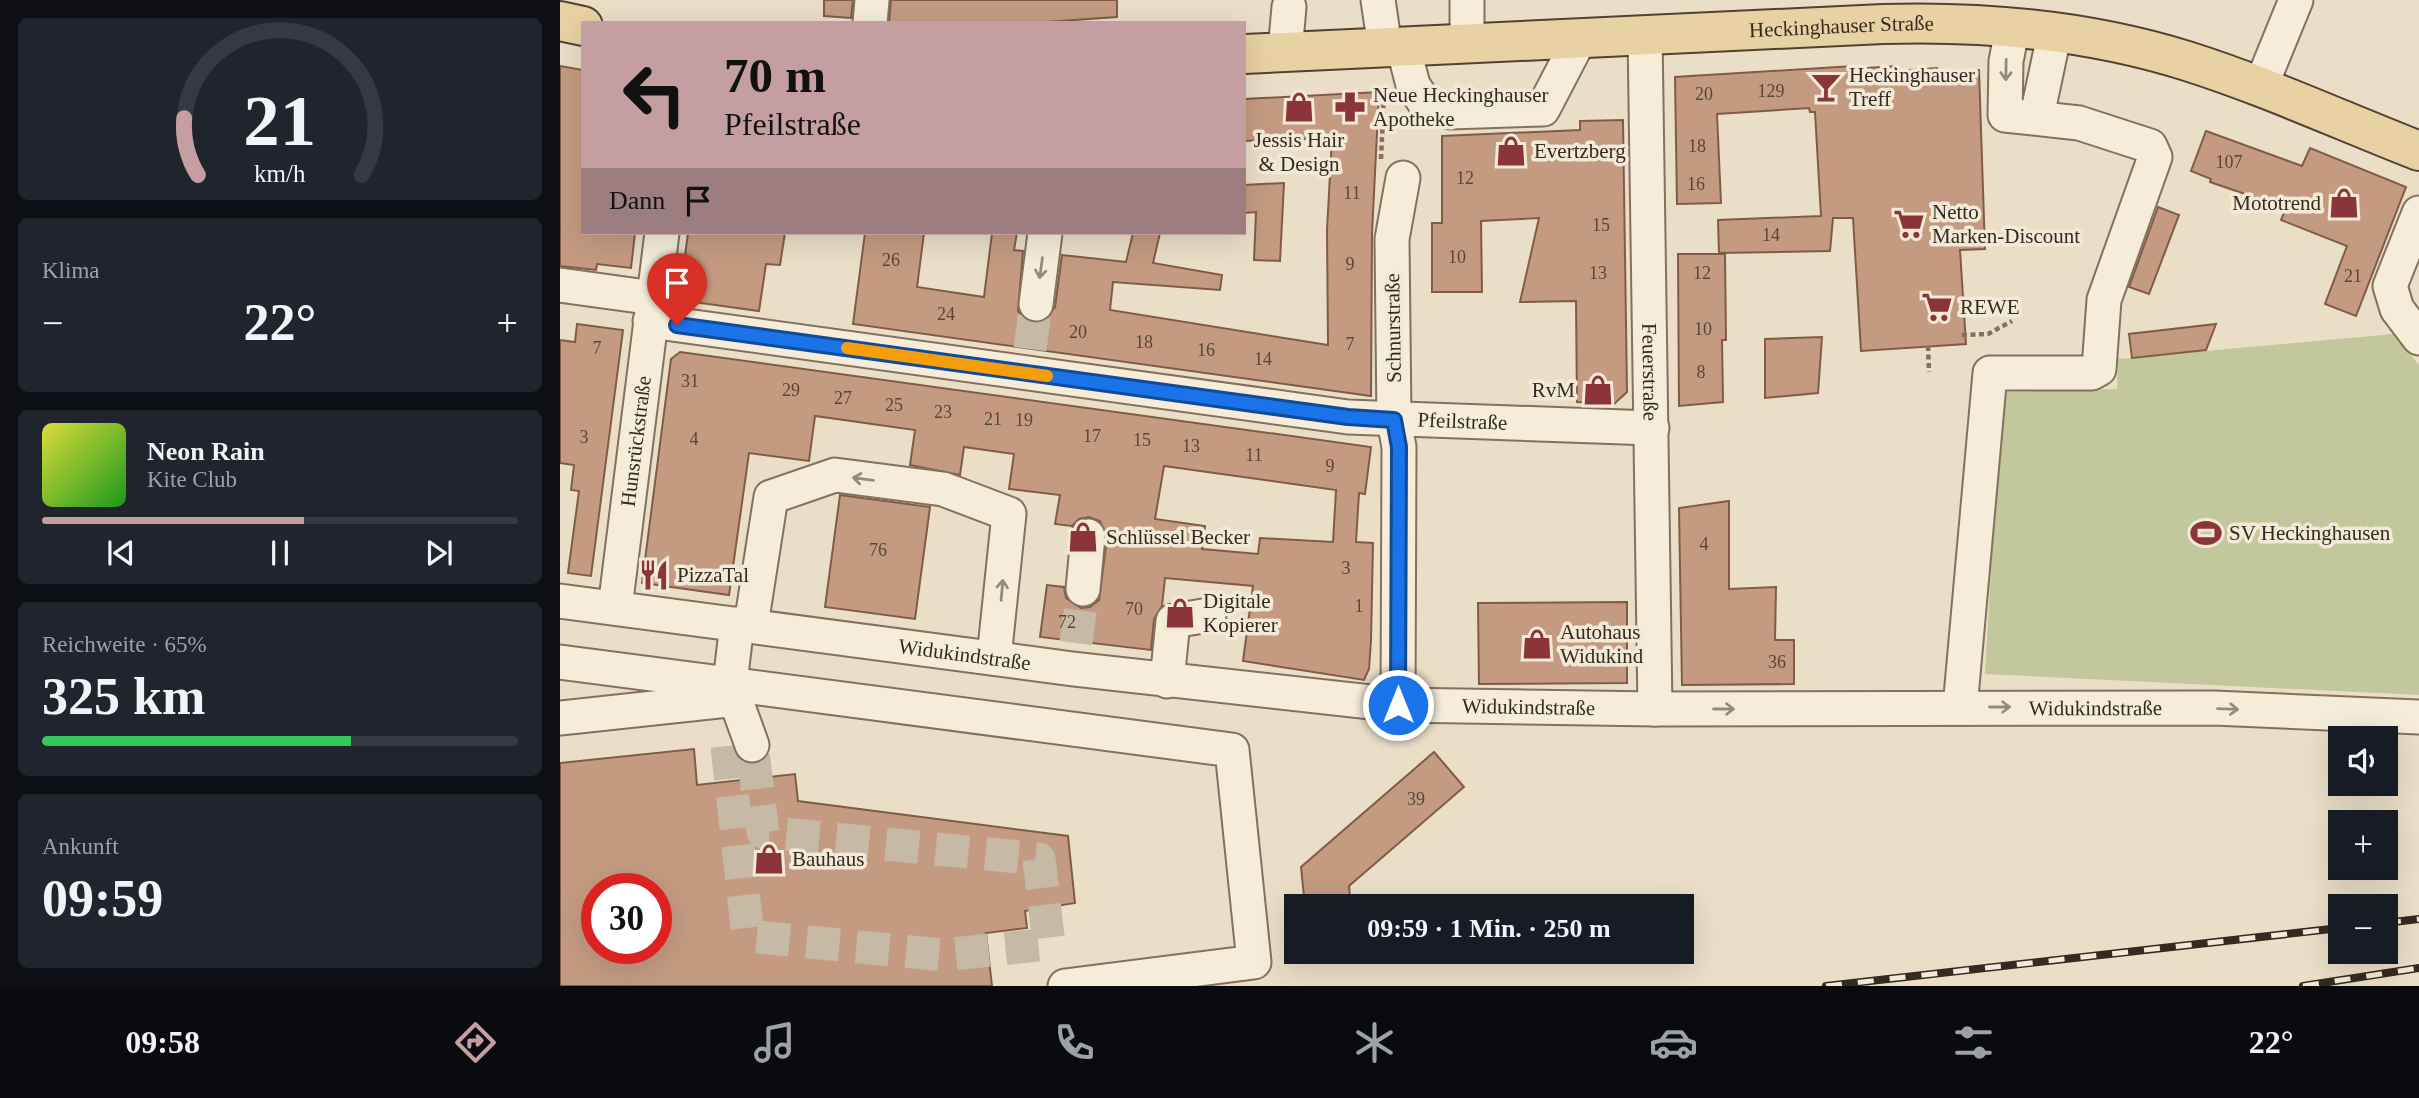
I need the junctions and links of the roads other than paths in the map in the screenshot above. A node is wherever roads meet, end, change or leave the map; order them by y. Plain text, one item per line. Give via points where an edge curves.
1 (872, 0) edge
2 (1378, 0) edge
3 (1466, 0) edge
4 (2296, 0) edge
5 (1289, 7) dead end
6 (1883, 12) edge
7 (870, 21) edge
8 (560, 22) edge
9 (581, 26) edge
10 (2013, 26) junction
11 (2055, 31) junction
12 (1645, 34) junction
13 (1580, 38) junction
14 (1467, 43) junction
15 (1394, 46) junction
16 (1285, 52) junction
17 (1246, 54) edge
18 (2260, 88) junction
19 (2021, 115) junction
20 (2419, 152) edge
21 (1403, 178) road end
22 (2419, 212) edge
23 (663, 235) edge
24 (1045, 235) edge
25 (560, 285) edge
26 (1036, 304) tunnel mouth
27 (652, 310) junction
28 (2419, 338) edge
29 (1394, 420) junction
30 (1652, 428) junction
31 (1088, 536) dead end
32 (1083, 589) tunnel mouth
33 (560, 601) edge
34 (615, 608) junction
35 (1209, 615) dead end
36 (744, 624) junction
37 (993, 657) junction
38 (560, 662) edge
39 (1167, 681) junction
40 (729, 692) junction
41 (1398, 705) junction
42 (1959, 708) junction
43 (1655, 709) junction
44 (2419, 717) edge
45 (560, 718) edge
46 (740, 746) tunnel mouth
47 (1065, 986) edge

1 - 7 street
2 - 15 street
3 - 14 street
4 - 18 street
5 - 16 street
6 - 10 main road, Heckinghauser Straße
6 - 12 main road, Heckinghauser Straße
8 - 9 main road
10 - 11 main road, Heckinghauser Straße
10 -> 19 street via 2006,61
11 - 18 main road, Heckinghauser Straße via 2187,61
11 - 19 street
12 - 13 main road, Heckinghauser Straße
12 - 30 street, Feuerstraße
13 - 14 main road, Heckinghauser Straße
13 - 15 street via 1543,108 1450,112 1426,105
14 - 15 main road, Heckinghauser Straße
15 - 16 main road, Heckinghauser Straße
16 - 17 main road, Heckinghauser Straße
18 - 20 main road, Heckinghauser Straße
19 - 42 street via 2079,123 2150,146 2155,157 2104,300 2099,369 2092,373 1990,373
21 - 29 street, Schnurstraße via 1392,239
22 - 28 street via 2390,286 2397,309
23 - 27 street, Hunsrückstraße
24 -> 26 street
25 - 27 street, Pfeilstraße
27 - 29 street, Pfeilstraße via 1029,361 1348,417
27 - 34 street, Hunsrückstraße
29 - 30 street, Pfeilstraße
29 - 41 street, Schnurstraße via 1399,447
30 - 43 street, Feuerstraße
31 - 32 street
33 - 34 street, Widukindstraße
34 - 36 street, Widukindstraße
35 - 39 street via 1173,621
36 - 37 street, Widukindstraße
37 -> 36 street via 1009,514 943,489 835,475 771,497
36 - 40 street
37 - 39 street, Widukindstraße via 1074,656
38 - 40 street
39 - 41 street, Widukindstraße
40 - 45 street
40 - 46 street
40 - 47 street via 1232,750 1254,962
41 - 43 street, Widukindstraße
43 -> 42 street, Widukindstraße
42 -> 44 street, Widukindstraße via 2214,708

